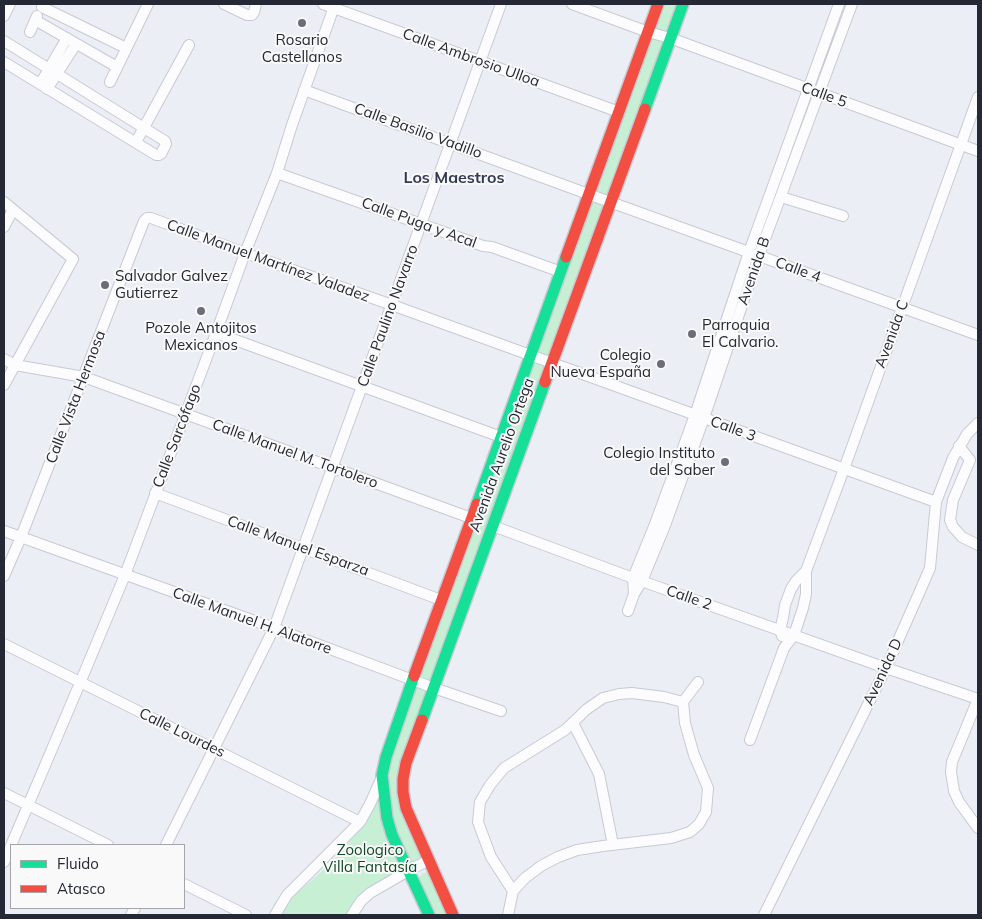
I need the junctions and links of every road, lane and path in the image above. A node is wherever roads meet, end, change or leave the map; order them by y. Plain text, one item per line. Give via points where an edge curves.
1 (10, 4) edge
2 (148, 4) edge
3 (224, 4) edge
4 (256, 4) edge
5 (324, 4) edge
6 (501, 4) edge
7 (572, 4) edge
8 (658, 4) edge
9 (683, 4) edge
10 (840, 4) edge
11 (852, 4) edge
12 (42, 5) edge
13 (335, 6) edge
14 (4, 16) edge
15 (35, 20) junction
16 (30, 32) dead end
17 (648, 32) junction
18 (670, 38) junction
19 (4, 41) edge
20 (72, 41) junction
21 (189, 45) dead end
22 (126, 48) junction
23 (481, 61) junction
24 (4, 62) edge
25 (117, 67) junction
26 (53, 72) junction
27 (110, 82) dead end
28 (44, 86) junction
29 (809, 89) junction
30 (304, 90) junction
31 (819, 94) junction
32 (978, 97) edge
33 (619, 112) junction
34 (143, 128) junction
35 (136, 142) junction
36 (451, 143) junction
37 (961, 145) junction
38 (978, 151) edge
39 (786, 152) junction
40 (796, 156) junction
41 (277, 173) junction
42 (589, 194) junction
43 (781, 197) junction
44 (4, 202) edge
45 (610, 202) junction
46 (13, 210) junction
47 (843, 216) dead end
48 (147, 218) joint
49 (422, 224) junction
50 (4, 227) edge
51 (245, 253) junction
52 (754, 254) junction
53 (561, 272) junction
54 (392, 305) junction
55 (902, 308) junction
56 (216, 333) junction
57 (978, 335) edge
58 (530, 355) junction
59 (4, 359) edge
60 (552, 363) junction
61 (15, 365) junction
62 (84, 378) junction
63 (4, 385) edge
64 (362, 386) junction
65 (185, 414) junction
66 (700, 417) junction
67 (978, 423) edge
68 (501, 437) junction
69 (959, 446) junction
70 (333, 467) junction
71 (844, 469) junction
72 (155, 493) junction
73 (936, 502) junction
74 (471, 518) junction
75 (492, 526) junction
76 (4, 531) edge
77 (21, 537) junction
78 (978, 545) edge
79 (304, 548) junction
80 (806, 571) junction
81 (125, 575) junction
82 (4, 576) edge
83 (637, 580) junction
84 (441, 600) junction
85 (628, 610) dead end
86 (274, 628) junction
87 (780, 630) junction
88 (794, 635) junction
89 (4, 644) edge
90 (784, 648) junction
91 (886, 668) junction
92 (412, 680) junction
93 (698, 682) dead end
94 (80, 683) junction
95 (434, 688) junction
96 (978, 699) edge
97 (683, 702) junction
98 (501, 711) dead end
99 (573, 723) junction
100 (750, 740) dead end
101 (214, 749) junction
102 (382, 775) junction
103 (4, 793) edge
104 (28, 805) junction
105 (360, 822) junction
106 (978, 828) edge
107 (12, 844) edge
108 (106, 844) edge
109 (166, 844) edge
110 (613, 845) junction
111 (10, 848) edge
112 (429, 860) junction
113 (4, 862) edge
114 (408, 870) junction
115 (185, 884) edge
116 (513, 891) junction
117 (246, 915) edge
118 (274, 915) edge
119 (352, 915) edge
120 (429, 915) edge
121 (453, 915) edge
122 (508, 915) edge
123 (764, 915) edge

1 - 14 street
2 - 22 street
3 - 4 street via 252,16
5 - 13 street, Calle Ambrosio Ulloa
6 - 23 street, Calle Paulino Navarro
7 - 17 street, Calle 5
8 - 17 main road, Avenida Aurelio Ortega
9 - 18 main road, Avenida Aurelio Ortega
10 - 29 street, Avenida B
11 - 31 street, Avenida B
12 - 15 street
12 - 22 street
13 - 23 street, Calle Ambrosio Ulloa
13 - 30 street, Calle Sarcófago
15 - 16 street
15 - 20 street
17 - 18 street, Calle 5
17 - 33 main road, Avenida Aurelio Ortega
18 - 29 street, Calle 5
18 - 45 main road, Avenida Aurelio Ortega
19 - 26 street
20 - 25 street
20 - 26 street
21 - 34 street
22 - 25 street
23 - 33 street, Calle Ambrosio Ulloa
23 - 36 street, Calle Paulino Navarro
24 - 28 street
25 - 27 street
26 - 28 street
26 - 34 street
28 - 35 street
29 - 31 street, Calle 5
29 - 39 street, Avenida B
30 - 36 street, Calle Basilio Vadillo
30 - 41 street, Calle Sarcófago
31 - 37 street, Calle 5
31 - 40 street, Avenida B
32 - 37 street, Avenida C
33 - 42 main road, Avenida Aurelio Ortega
34 - 35 street
34 - 35 street via 166,142 159,155
36 - 42 street, Calle Basilio Vadillo
36 - 49 street, Calle Paulino Navarro
37 - 38 street, Calle 5
37 - 55 street, Avenida C
39 - 40 street
39 - 52 street, Avenida B
40 - 43 street, Avenida B
41 - 49 street, Calle Puga y Acal
41 - 51 street, Calle Sarcófago
42 - 45 street, Calle 4
42 - 53 main road, Avenida Aurelio Ortega
43 - 47 street
43 - 52 street, Avenida B
44 - 46 street
45 - 52 street, Calle 4
45 - 60 main road, Avenida Aurelio Ortega
46 - 50 street
46 - 61 street via 73,259
48 - 51 street, Calle Manuel Martínez Valadez
48 - 62 street, Calle Vista Hermosa
49 - 53 street, Calle Puga y Acal
49 - 54 street, Calle Paulino Navarro
51 - 54 street, Calle Manuel Martínez Valadez
51 - 56 street, Calle Sarcófago
52 - 55 street, Calle 4
52 - 66 street, Avenida B
53 - 58 main road, Avenida Aurelio Ortega
54 - 58 street, Calle Manuel Martínez Valadez
54 - 64 street, Calle Paulino Navarro
55 - 57 street, Calle 4
55 - 71 street, Avenida C
56 - 64 street
56 - 65 street, Calle Sarcófago
58 - 60 street, Calle 3
58 - 68 main road, Avenida Aurelio Ortega
59 - 61 street, Calle Manuel M. Tortolero
60 - 66 street, Calle 3
60 - 75 main road, Avenida Aurelio Ortega
61 - 62 street, Calle Manuel M. Tortolero
61 - 63 street
62 - 65 street, Calle Manuel M. Tortolero
62 - 77 street, Calle Vista Hermosa
64 - 68 street
64 - 70 street, Calle Paulino Navarro
65 - 70 street, Calle Manuel M. Tortolero
65 - 72 street, Calle Sarcófago
66 - 71 street, Calle 3
66 - 83 street, Avenida B via 664,528
67 - 69 street, Avenida D
68 - 74 main road, Avenida Aurelio Ortega
69 - 73 street, Avenida D
69 - 78 street via 970,460 953,500 950,520 962,536
70 - 74 street, Calle Manuel M. Tortolero
70 - 79 street, Calle Paulino Navarro
71 - 73 street, Calle 3
71 - 80 street, Avenida C
72 - 79 street, Calle Manuel Esparza
72 - 81 street, Calle Sarcófago
73 - 91 street, Avenida D via 930,568
74 - 84 main road, Avenida Aurelio Ortega
75 - 83 street, Calle 2
75 - 95 main road, Avenida Aurelio Ortega
76 - 77 street, Calle Manuel H. Alatorre
77 - 81 street, Calle Manuel H. Alatorre
77 - 82 street, Calle Vista Hermosa
79 - 84 street, Calle Manuel Esparza
79 - 86 street, Calle Paulino Navarro
80 - 87 street, Avenida C via 791,588
80 - 88 street, Avenida C via 806,594
81 - 86 street, Calle Manuel H. Alatorre
81 - 94 street, Calle Sarcófago
83 - 85 street, Avenida B
83 - 87 street, Calle 2
84 - 92 main road, Avenida Aurelio Ortega
86 - 92 street, Calle Manuel H. Alatorre
86 - 101 street, Calle Paulino Navarro
87 - 88 street, Calle 2
87 - 90 street, Avenida C
88 - 90 street, Avenida C
88 - 91 street, Calle 2
89 - 94 street, Calle Lourdes
90 - 100 street, Avenida C
91 - 96 street, Calle 2
91 - 123 street, Avenida D
92 - 95 street, Calle Manuel H. Alatorre
92 - 102 main road, Avenida Aurelio Ortega
93 - 97 street
94 - 101 street, Calle Lourdes
94 - 104 street, Calle Sarcófago
95 - 98 street, Calle Manuel H. Alatorre
95 - 112 main road, Avenida Aurelio Ortega via 403,779 406,808
96 - 106 street via 952,762 951,772 959,802
97 - 99 street via 664,697 619,694 603,698 587,708
97 - 110 street via 694,755 708,788 706,812 690,832 671,838
99 - 110 street via 599,774
99 - 116 street via 504,768 480,802 478,822 491,858
101 - 105 street, Calle Lourdes
101 - 109 street, Calle Paulino Navarro
102 - 105 street
102 - 114 main road, Avenida Aurelio Ortega via 387,818
103 - 104 street
104 - 107 street, Calle Sarcófago
104 - 108 street
105 - 118 street via 287,895
110 - 116 street via 577,850 558,857 525,878
111 - 113 street, Calle Sarcófago
112 - 114 street
112 - 121 main road, Avenida Aurelio Ortega
114 - 119 street via 370,893
114 - 120 main road, Avenida Aurelio Ortega
115 - 117 street
116 - 122 street

